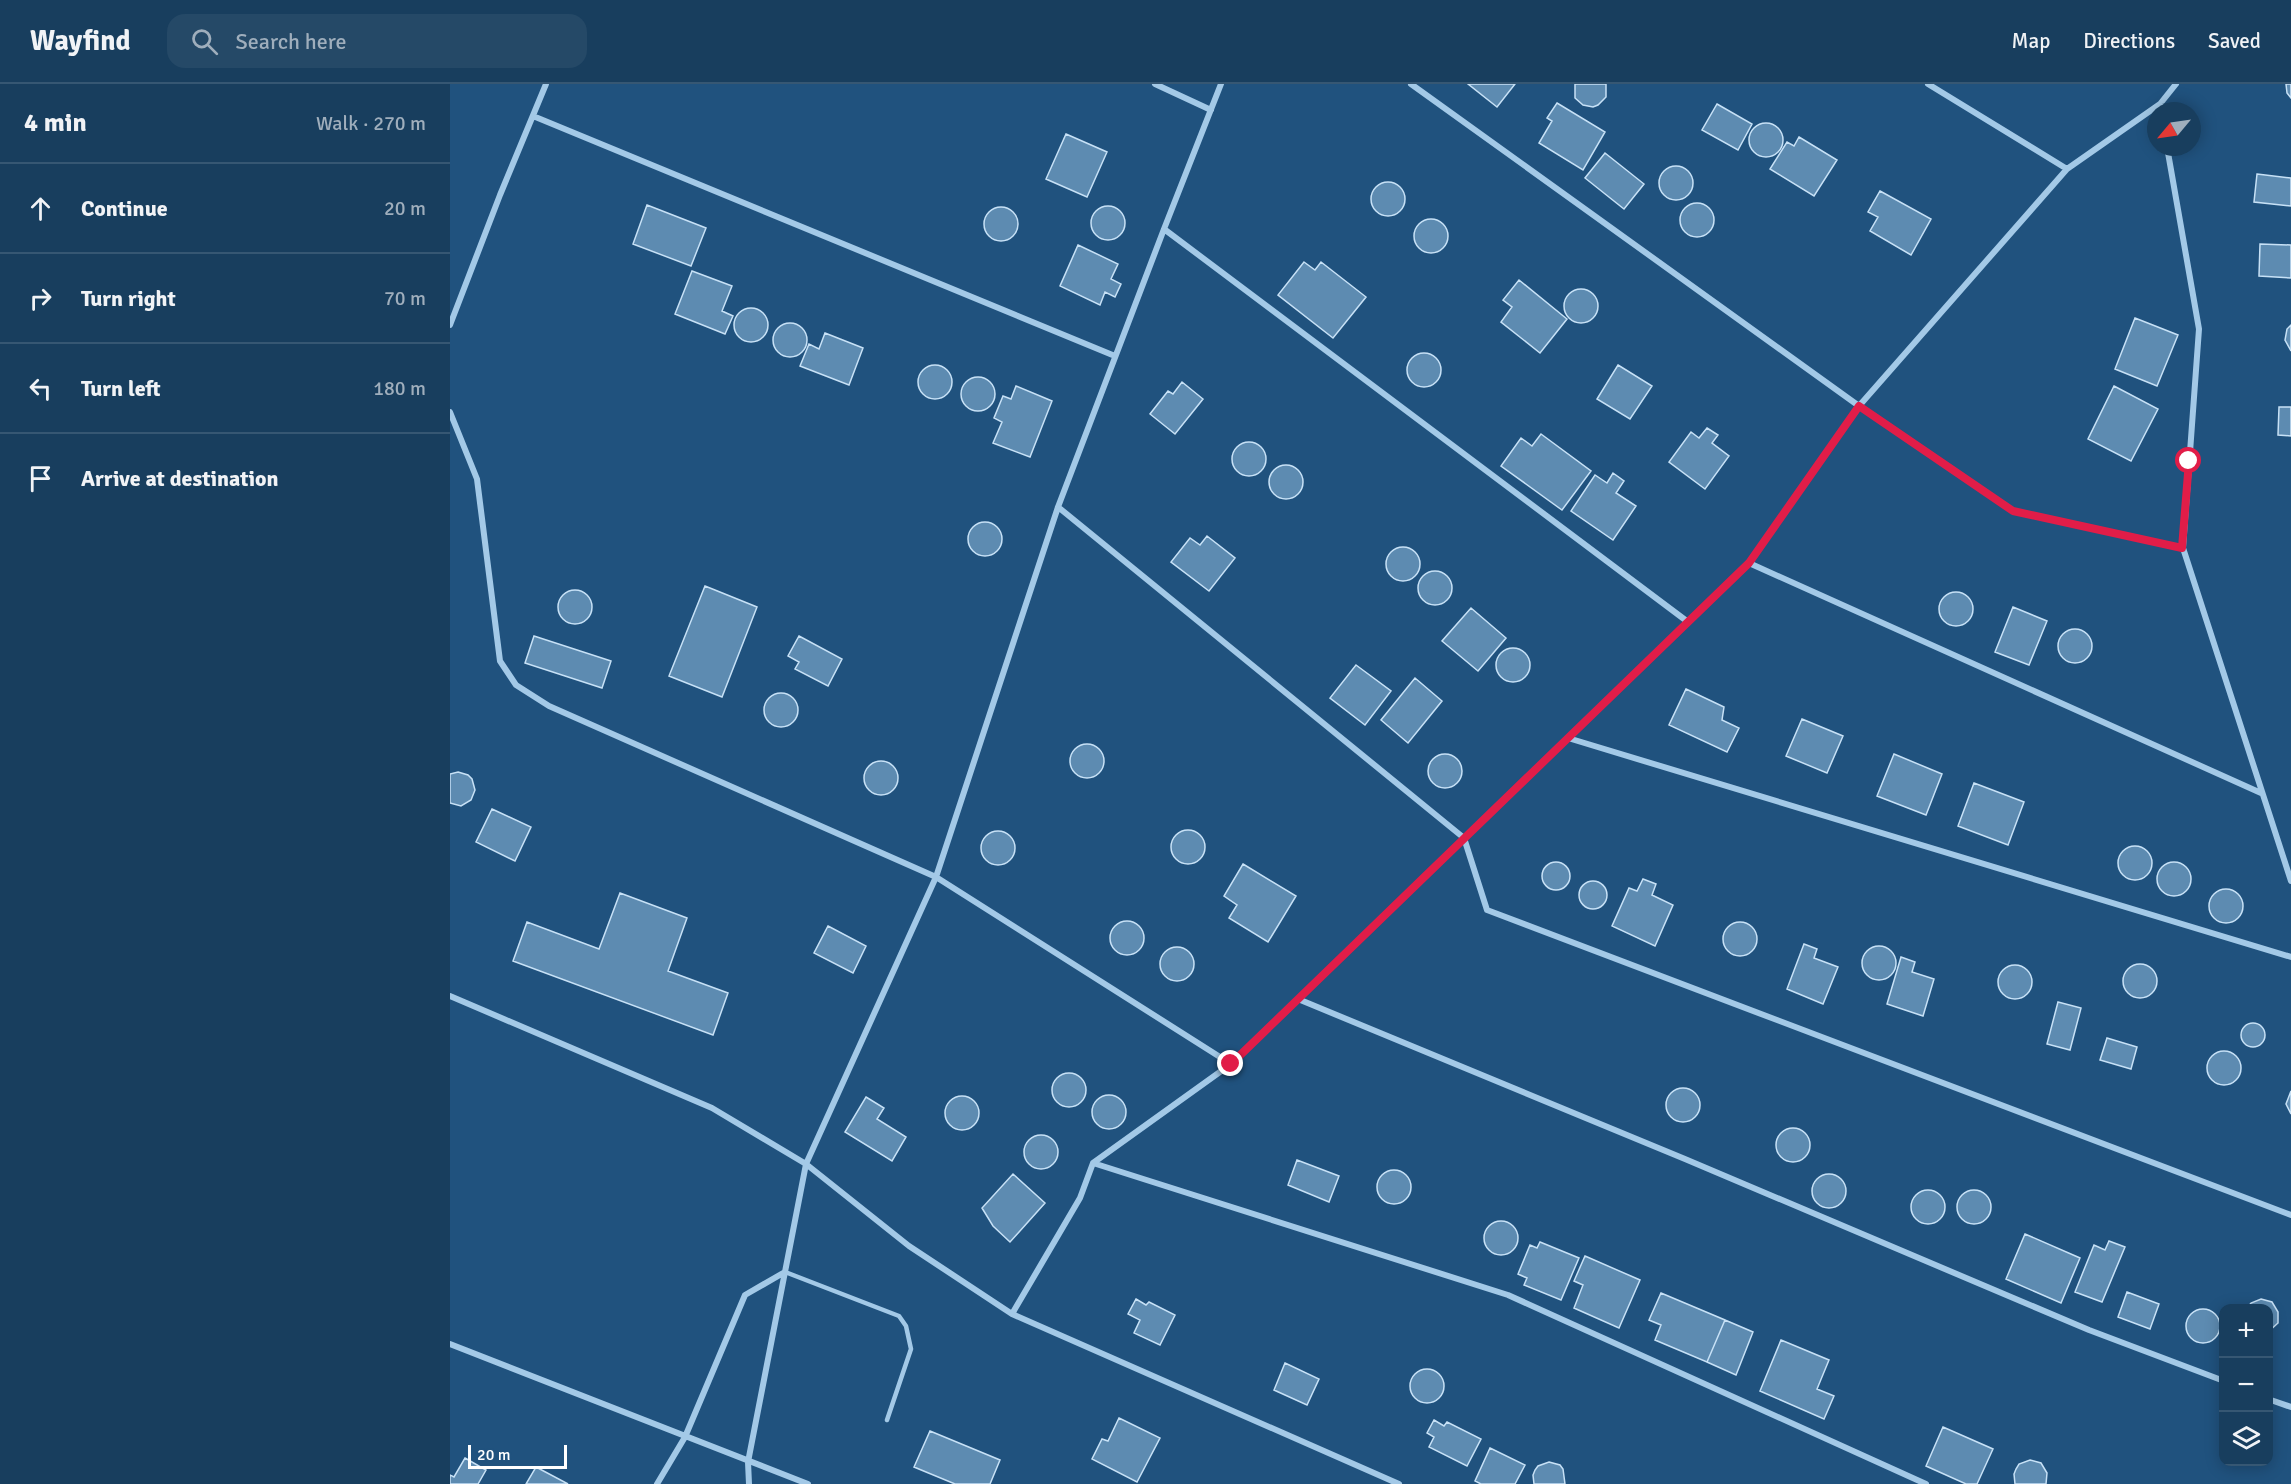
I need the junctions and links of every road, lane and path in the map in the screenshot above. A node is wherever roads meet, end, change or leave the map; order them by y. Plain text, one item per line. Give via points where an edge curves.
1 (546, 84) edge
2 (1155, 84) edge
3 (1221, 84) edge
4 (1411, 84) edge
5 (1928, 84) edge
6 (2176, 84) edge
7 (2164, 102) edge
8 (1211, 110) junction
9 (533, 116) junction
10 (2147, 117) edge
11 (2169, 156) edge
12 (2067, 169) junction
13 (1164, 229) junction
14 (450, 325) edge
15 (1115, 356) junction
16 (1859, 406) junction
17 (450, 412) edge
18 (1058, 507) junction
19 (2182, 548) junction
20 (1749, 563) junction
21 (1688, 621) junction
22 (1568, 738) junction
23 (2261, 793) junction
24 (1464, 838) junction
25 (936, 877) junction
26 (2291, 881) edge
27 (2291, 957) edge
28 (450, 996) edge
29 (1298, 999) junction
30 (1231, 1064) junction
31 (1093, 1163) junction
32 (806, 1164) junction
33 (2291, 1215) edge
34 (785, 1272) junction
35 (1012, 1314) junction
36 (450, 1344) edge
37 (2219, 1379) edge
38 (2273, 1401) edge
39 (2291, 1407) edge
40 (887, 1420) dead end
41 (685, 1437) junction
42 (748, 1462) junction
43 (657, 1484) edge
44 (749, 1484) edge
45 (808, 1484) edge
46 (1399, 1484) edge
47 (1926, 1484) edge

1 - 9 street
2 - 8 street
3 - 8 street
4 - 16 street
5 - 12 street
6 - 7 street
8 - 13 street
9 - 14 street
9 - 15 street
10 - 12 street
11 - 19 street via 2199,329
12 - 16 street
13 - 15 street
13 - 21 street
15 - 18 street
16 - 19 street via 2013,511
16 - 20 street
17 - 25 street via 477,479 500,660 516,685 549,706
18 - 24 street
18 - 25 street
19 - 23 street
20 - 21 street
20 - 23 street
21 - 22 street
22 - 24 street
22 - 27 street
23 - 26 street
24 - 29 street
24 - 33 street via 1487,910
25 - 30 street
25 - 32 street
28 - 32 street via 712,1108
29 - 30 street
29 - 37 street via 2089,1330
30 - 31 street
31 - 35 street via 1080,1198
31 - 47 street via 1509,1295
32 - 34 street
32 - 35 street via 909,1246
34 - 40 lane via 899,1316 906,1326 911,1349
34 - 41 street via 745,1295
34 - 42 street
35 - 46 street
36 - 41 street
38 - 39 street
41 - 42 street
41 - 43 street
42 - 44 street
42 - 45 street

